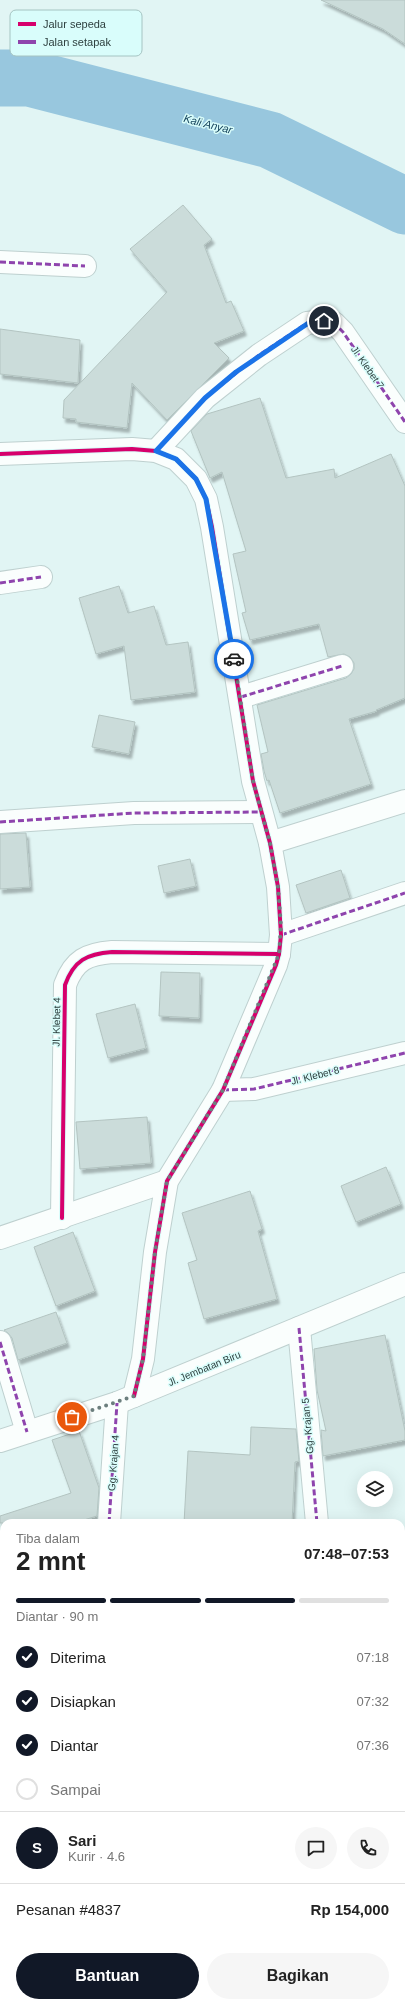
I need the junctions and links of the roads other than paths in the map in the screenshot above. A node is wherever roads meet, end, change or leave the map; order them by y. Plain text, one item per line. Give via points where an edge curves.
1 (0, 262) edge
2 (85, 266) dead end
3 (405, 422) edge
4 (156, 451) junction
5 (0, 454) edge
6 (41, 577) dead end
7 (0, 583) edge
8 (342, 666) dead end
9 (241, 697) junction
10 (405, 801) edge
11 (260, 812) junction
12 (0, 822) edge
13 (270, 843) junction
14 (405, 893) edge
15 (280, 944) junction
16 (405, 1053) edge
17 (223, 1090) junction
18 (167, 1181) junction
19 (62, 1218) junction
20 (0, 1238) edge
21 (405, 1284) edge
22 (299, 1328) junction
23 (0, 1342) edge
24 (126, 1400) junction
25 (26, 1432) junction
26 (0, 1441) edge
27 (110, 1519) edge
28 (316, 1519) edge

1 - 2 street
3 - 4 street, Jl. Klebet 7 via 344,332 334,323 324,321 307,324 236,372 205,398
4 - 5 street via 132,449
4 - 9 street via 176,459 196,479 206,499
6 - 7 street
8 - 9 street
9 - 11 street
10 - 13 street
11 - 12 street via 134,813
11 - 13 street
13 - 15 street via 278,887
14 - 15 street, Jl. Klebet 4
15 - 17 street
15 - 19 street, Jl. Klebet 4 via 90,955 69,974 65,985
16 - 17 street, Jl. Klebet 8 via 254,1089
17 - 18 street
18 - 19 street
18 - 24 street, Gg. Krajan 4 via 155,1252 143,1359
19 - 20 street
21 - 22 street, Jl. Jembatan Biru
22 - 24 street, Jl. Jembatan Biru
22 - 28 street, Gg. Krajan 5
23 - 25 street
24 - 25 street, Jl. Jembatan Biru
24 - 27 street, Gg. Krajan 4
25 - 26 street, Jl. Jembatan Biru

